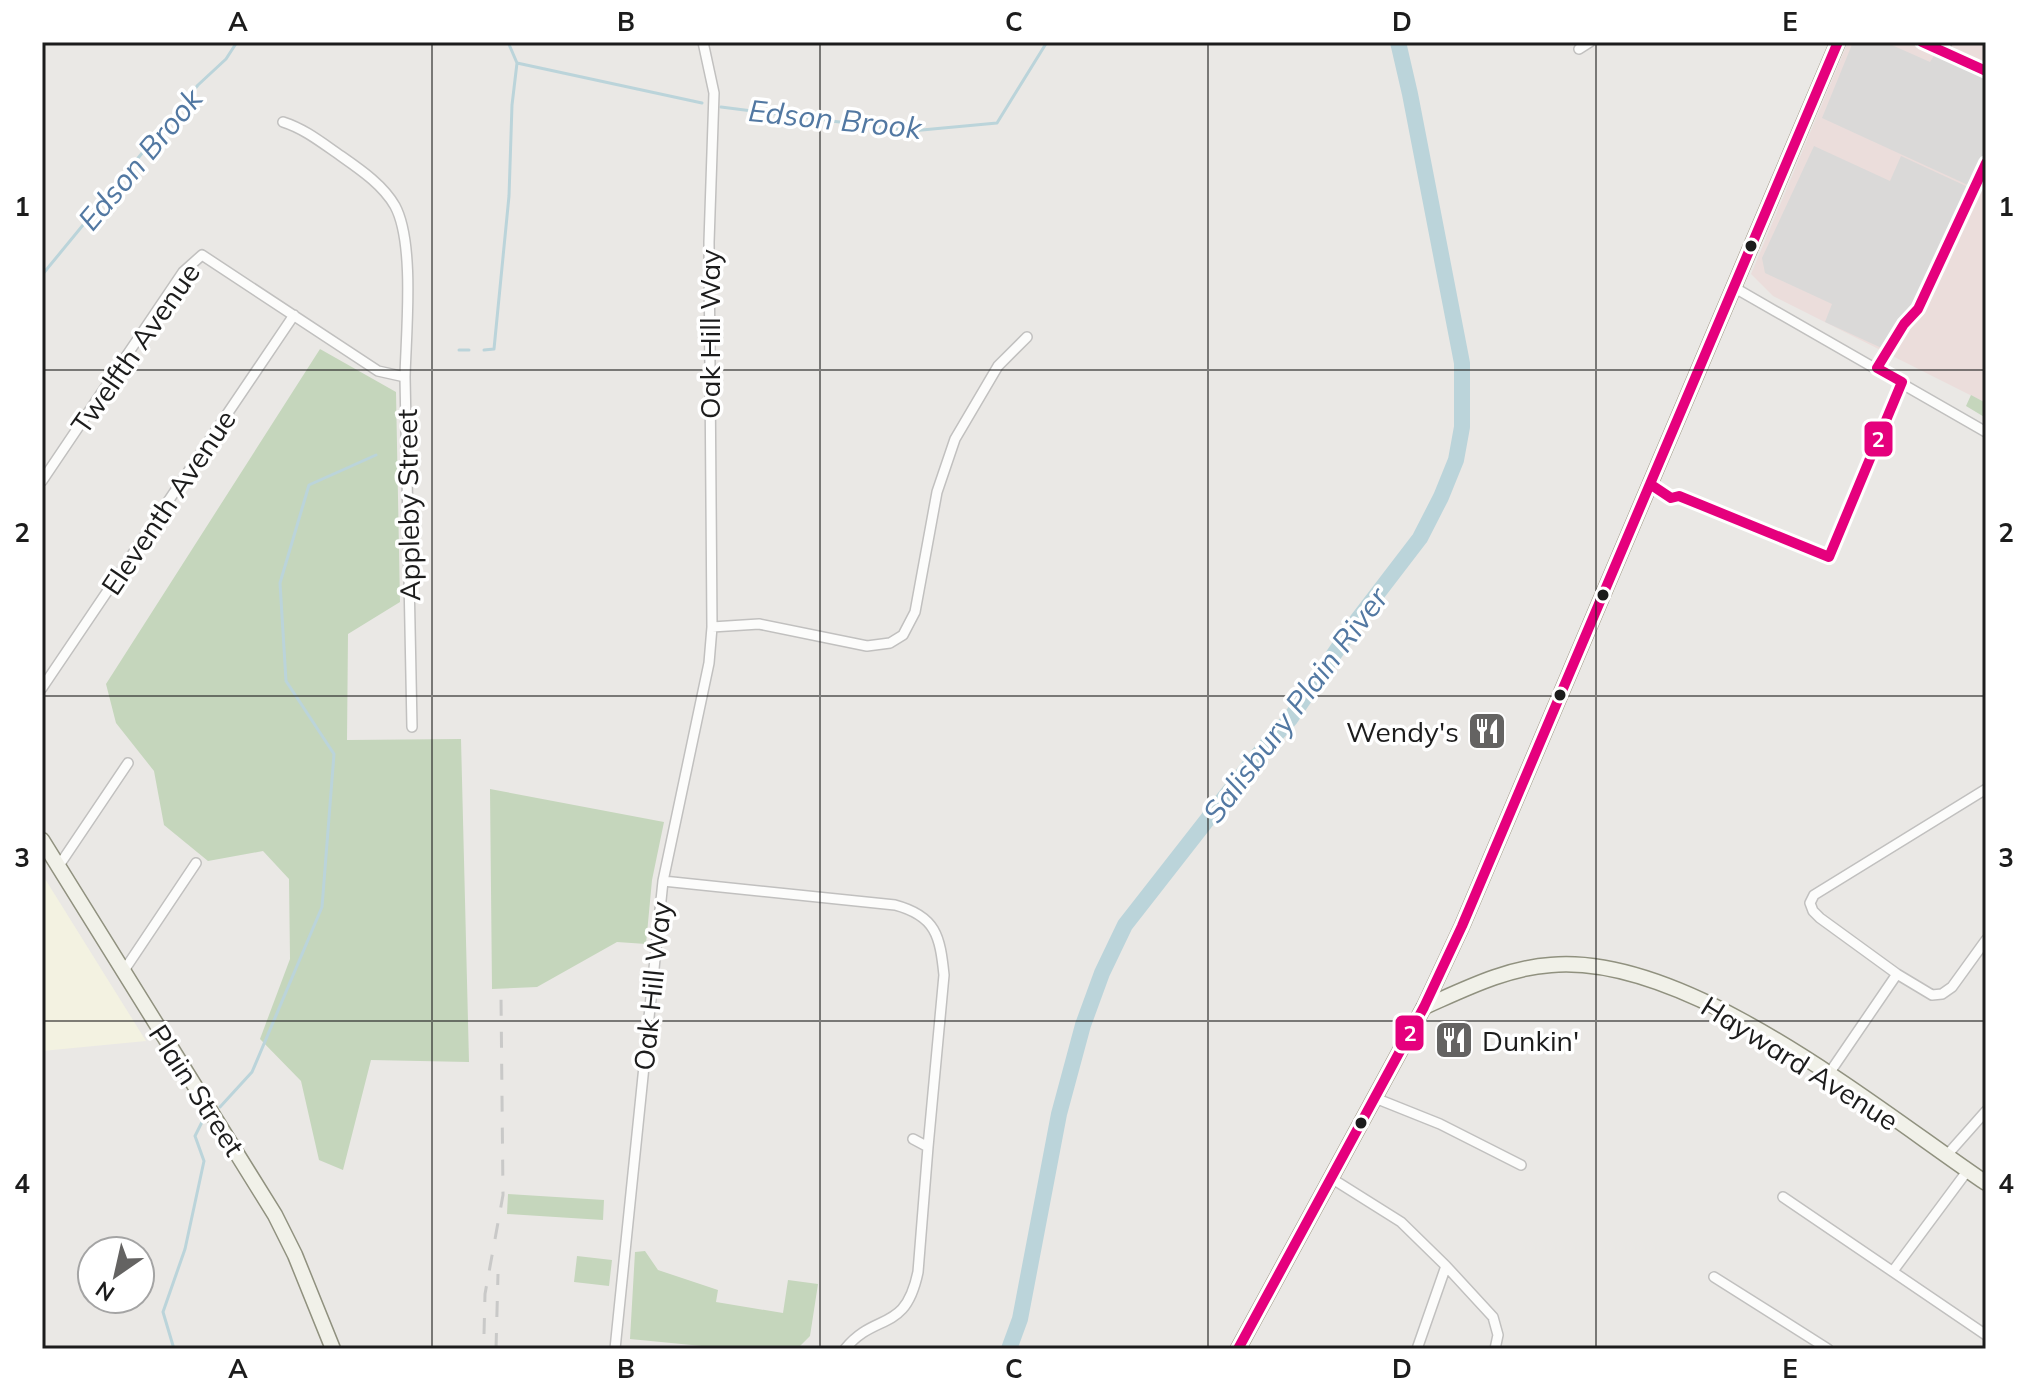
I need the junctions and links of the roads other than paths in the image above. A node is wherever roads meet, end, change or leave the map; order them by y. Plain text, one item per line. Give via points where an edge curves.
1 (703, 42) edge
2 (1590, 42) edge
3 (1838, 42) edge
4 (1922, 42) edge
5 (1947, 42) edge
6 (1579, 49) dead end
7 (283, 122) dead end
8 (202, 255) joint
9 (1735, 288) junction
10 (294, 315) junction
11 (1027, 337) dead end
12 (405, 377) junction
13 (1986, 432) edge
14 (42, 481) edge
15 (712, 627) junction
16 (42, 688) edge
17 (412, 727) dead end
18 (128, 763) dead end
19 (1986, 789) edge
20 (42, 840) edge
21 (196, 863) dead end
22 (58, 867) junction
23 (663, 881) junction
24 (1986, 940) edge
25 (123, 972) junction
26 (1897, 974) junction
27 (1436, 983) junction
28 (1462, 990) junction
29 (1424, 1007) junction
30 (1828, 1075) junction
31 (1375, 1098) junction
32 (1986, 1111) edge
33 (913, 1139) dead end
34 (928, 1147) junction
35 (1947, 1155) junction
36 (1521, 1165) dead end
37 (1968, 1170) junction
38 (1331, 1178) junction
39 (1986, 1183) edge
40 (1783, 1197) dead end
41 (1446, 1266) junction
42 (1893, 1271) junction
43 (1714, 1277) dead end
44 (1986, 1335) edge
45 (333, 1349) edge
46 (615, 1349) edge
47 (845, 1349) edge
48 (1238, 1349) edge
49 (1417, 1349) edge
50 (1495, 1349) edge
51 (1828, 1349) edge

1 - 15 street, Oak Hill Way via 714,93 709,242
2 - 6 street
3 - 9 main road
4 - 5 street via 1942,53
7 - 12 street via 300,127 353,165 395,207 406,239
8 - 10 street, Appleby Street
8 - 14 street, Twelfth Avenue via 183,272
9 - 13 street
9 - 27 main road
10 - 12 street, Appleby Street via 378,371
10 - 16 street, Eleventh Avenue
11 - 15 street via 998,366 949,451 915,612 903,635 867,646 759,624
12 - 17 street, Appleby Street
15 - 23 street, Oak Hill Way
18 - 22 street
19 - 26 street via 1814,895 1810,903 1820,918
20 - 22 main road, Plain Street
21 - 25 street
22 - 25 main road, Plain Street
23 - 34 street via 918,911 931,925 944,975
23 - 46 street, Oak Hill Way
24 - 26 street via 1942,994 1924,993
25 - 45 main road, Plain Street via 275,1215
26 - 30 street
27 - 28 main road
27 - 29 main road
28 - 29 main road, Hayward Avenue
28 - 30 main road, Hayward Avenue via 1512,971 1550,965 1596,965 1633,973 1706,1003
29 - 31 main road
30 - 35 main road, Hayward Avenue
31 - 36 street
31 - 38 main road
32 - 35 street
33 - 34 street
34 - 47 street via 914,1290 895,1316 864,1331
35 - 37 main road, Hayward Avenue
37 - 39 main road, Hayward Avenue
37 - 42 street
38 - 41 street via 1401,1222
38 - 48 main road
40 - 42 street
41 - 49 street
41 - 50 street via 1493,1317
42 - 44 street
43 - 51 street

